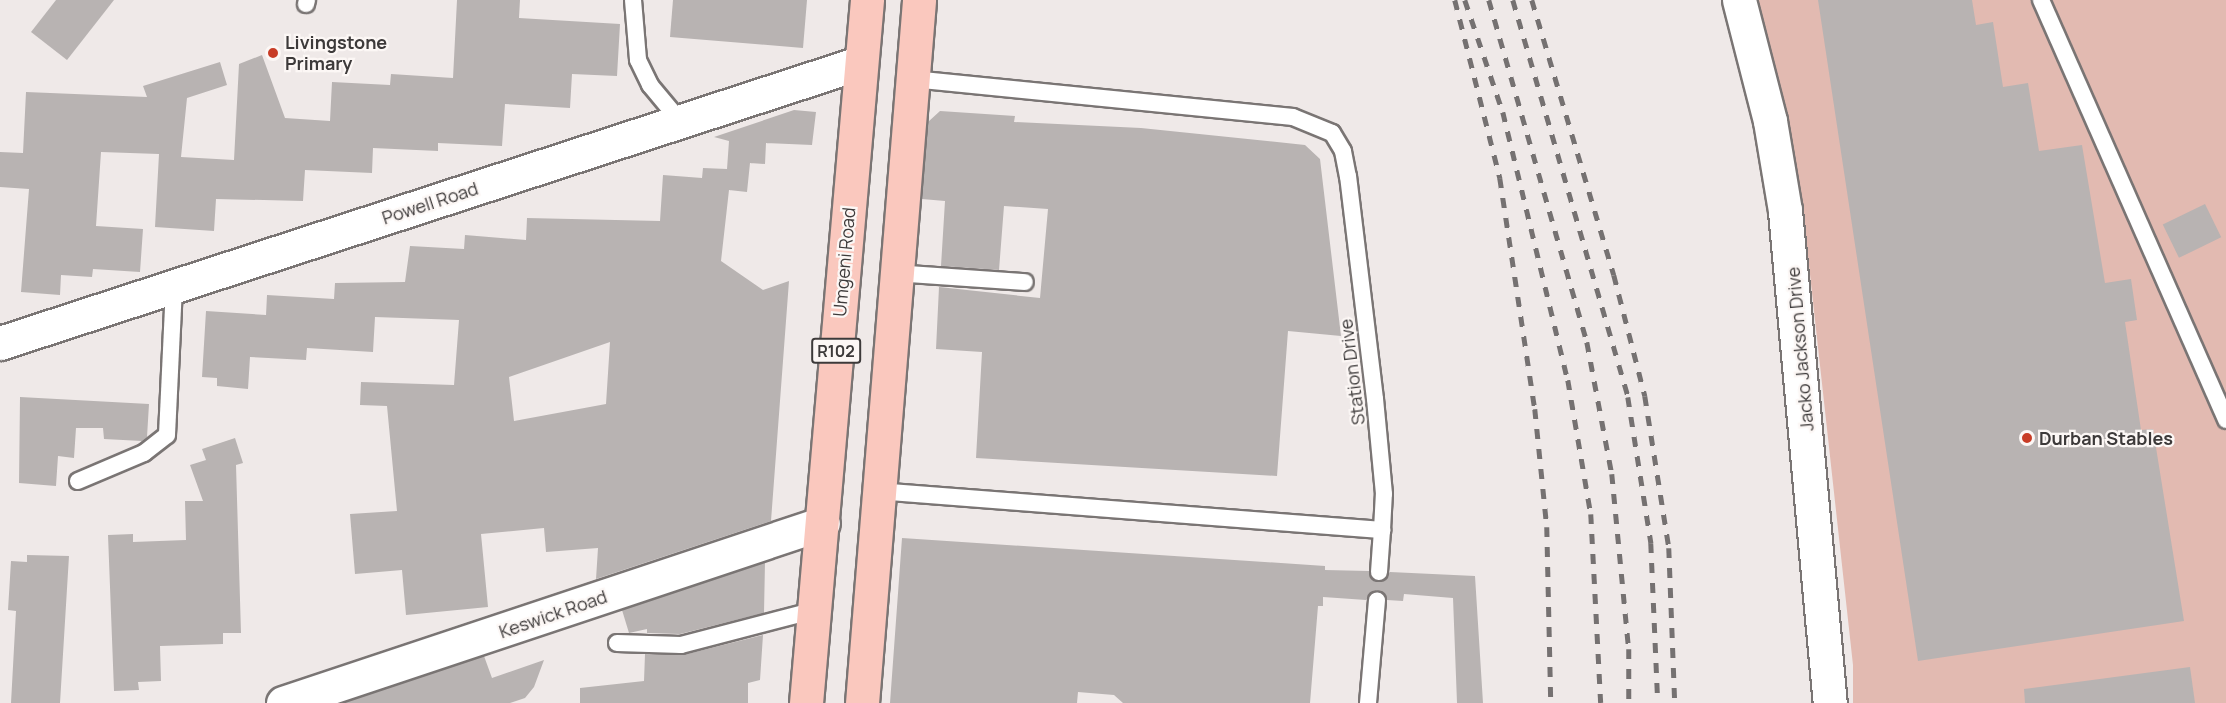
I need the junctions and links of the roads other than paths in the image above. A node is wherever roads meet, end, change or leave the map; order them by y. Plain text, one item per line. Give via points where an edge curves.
1 (633, 0) edge
2 (867, 0) edge
3 (919, 0) edge
4 (1739, 0) edge
5 (2041, 0) edge
6 (859, 63) junction
7 (910, 80) junction
8 (680, 121) junction
9 (895, 273) junction
10 (1025, 282) dead end
11 (174, 286) junction
12 (0, 343) edge
13 (2226, 420) edge
14 (78, 481) dead end
15 (877, 491) junction
16 (823, 523) junction
17 (1382, 530) junction
18 (1379, 572) dead end
19 (1377, 600) dead end
20 (815, 610) junction
21 (617, 643) dead end
22 (283, 703) edge
23 (806, 703) edge
24 (862, 703) edge
25 (1368, 703) edge
26 (1830, 703) edge

1 - 8 lane via 638,60 650,85
2 - 6 main road, Umgeni Road / R102
3 - 7 main road, R102
4 - 26 street, Jacko Jackson Drive via 1770,121 1786,222
5 - 13 lane
6 - 8 street, Powell Road
6 - 16 main road, Umgeni Road / R102
7 - 9 main road, R102
7 - 17 lane, Station Drive via 1293,117 1332,133 1343,151 1350,188 1384,494
8 - 11 street, Powell Road
9 - 10 lane
9 - 15 main road, R102
11 - 12 street, Powell Road
11 - 14 lane via 167,435 144,453
15 - 17 lane
15 - 24 main road, R102
16 - 20 main road, Umgeni Road / R102
16 - 22 street, Keswick Road
17 - 18 lane, Station Drive
19 - 25 lane
20 - 21 lane via 681,645
20 - 23 main road, Umgeni Road / R102

